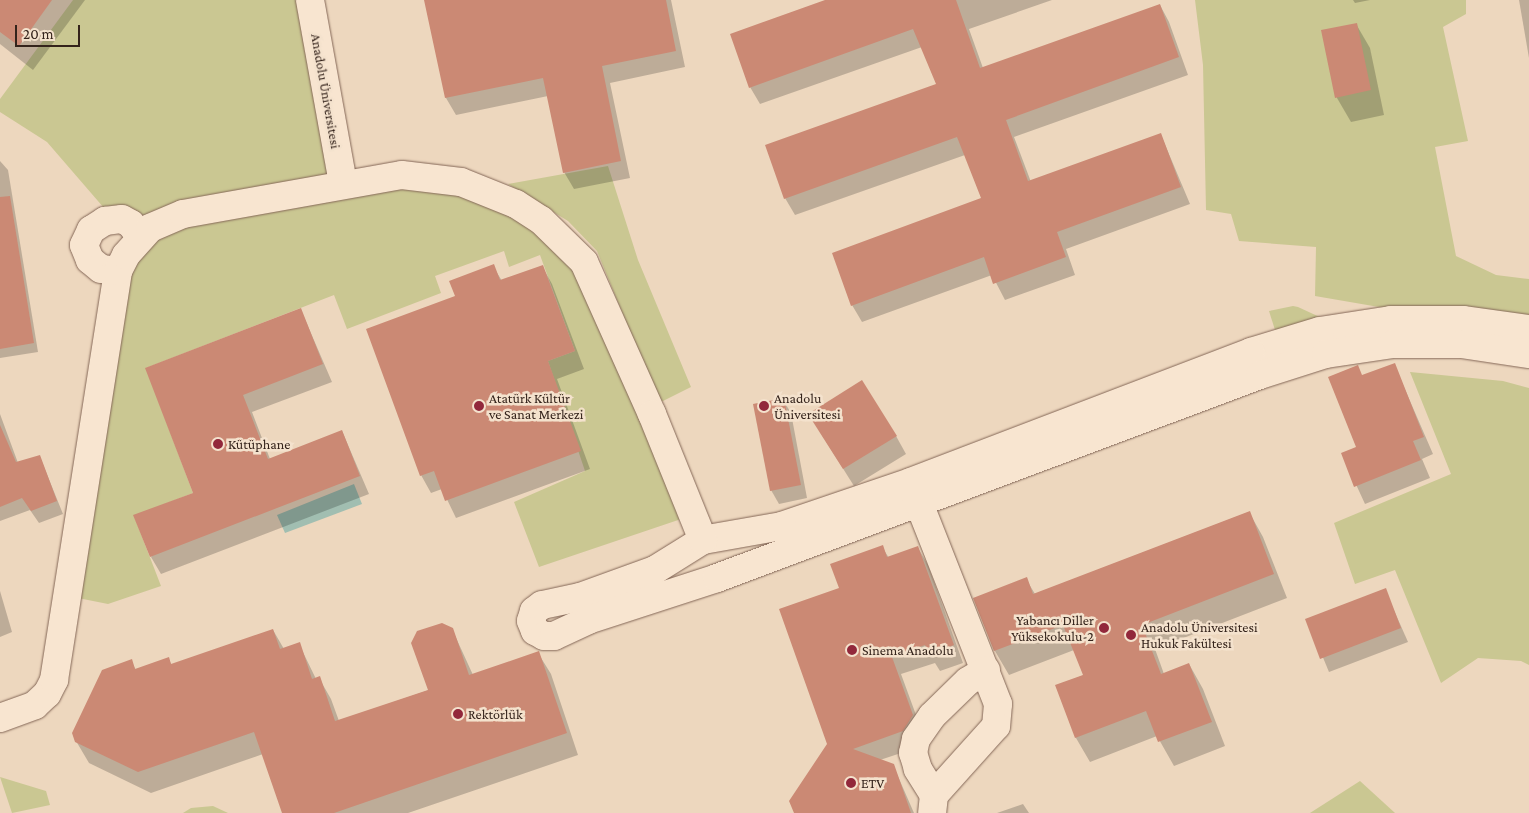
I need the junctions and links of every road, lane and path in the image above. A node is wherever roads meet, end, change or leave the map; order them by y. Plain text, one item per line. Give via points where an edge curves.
1 (310, 0) edge
2 (343, 183) junction
3 (136, 231) junction
4 (118, 271) junction
5 (1529, 330) edge
6 (1529, 354) edge
7 (915, 493) junction
8 (703, 543) junction
9 (734, 572) junction
10 (697, 584) junction
11 (986, 670) junction
12 (0, 718) edge
13 (933, 804) edge

1 - 2 street, Anadolu Üniversitesi
2 - 3 street via 166,220
2 - 8 street via 402,175 462,182 516,204 564,240 584,262 652,414
3 - 4 street
3 - 4 street via 122,219 105,221 91,230 84,245 90,260 101,269
4 - 12 street via 54,680 47,694 35,705
5 - 7 street via 1463,320 1409,320 1320,331 1251,352
6 - 7 street via 1461,344 1393,344 1326,354
7 - 8 street
7 - 9 street
7 - 11 street
8 - 9 street
8 - 10 street
8 - 10 street via 655,570 580,597 542,605 534,611 531,621 535,631 544,636 554,636 588,620
9 - 10 street
11 - 13 street via 998,704 996,726
11 - 13 street via 968,681 944,704 916,739 913,753

